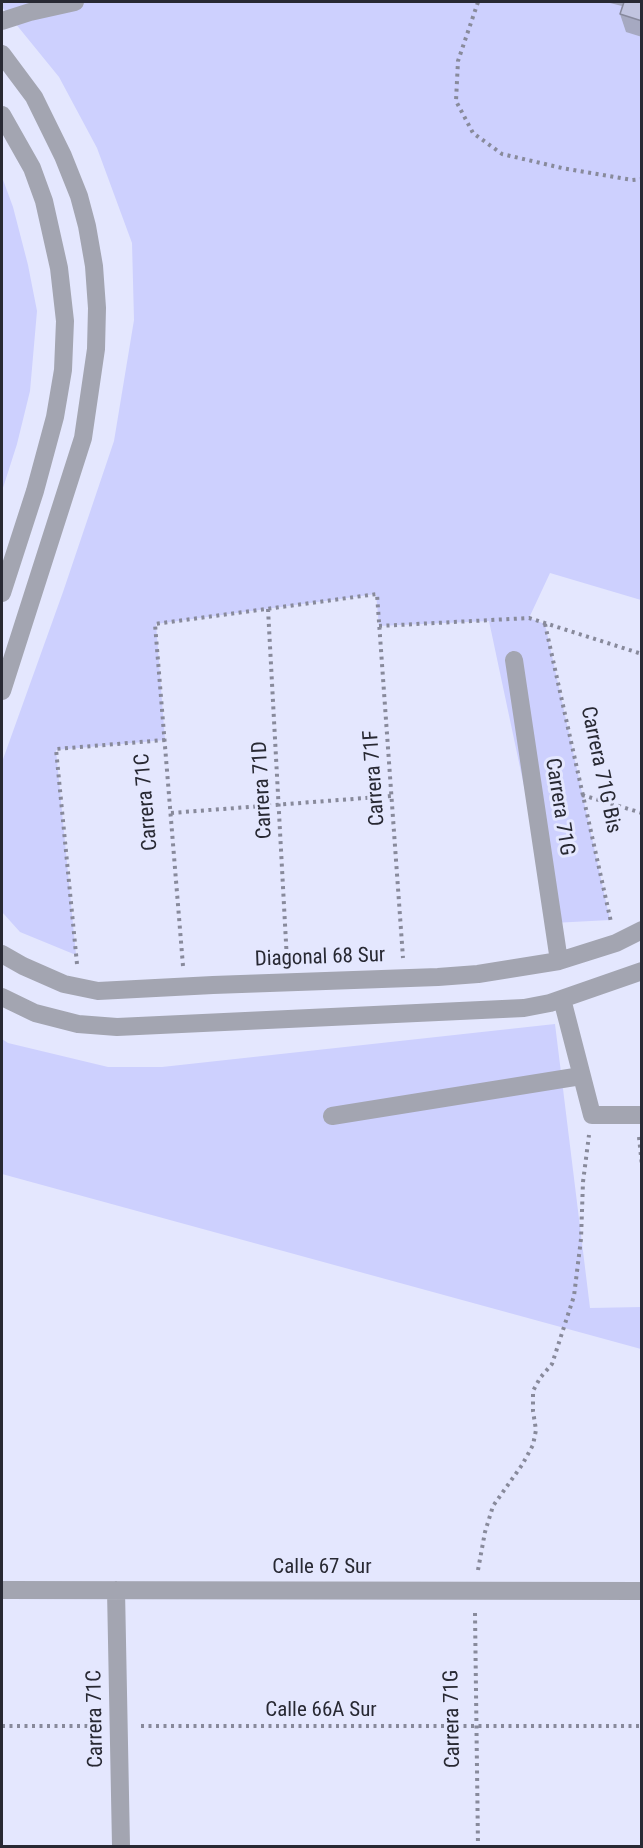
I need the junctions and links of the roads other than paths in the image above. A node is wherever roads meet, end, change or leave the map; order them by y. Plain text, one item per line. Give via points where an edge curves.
1 (75, 2) edge
2 (2, 21) edge
3 (2, 54) edge
4 (2, 115) edge
5 (2, 593) edge
6 (514, 660) dead end
7 (2, 691) edge
8 (642, 930) edge
9 (2, 954) edge
10 (559, 961) junction
11 (642, 971) edge
12 (2, 997) edge
13 (562, 999) junction
14 (581, 1076) junction
15 (332, 1116) dead end
16 (639, 1116) edge
17 (2, 1590) edge
18 (116, 1590) junction
19 (642, 1591) edge
20 (121, 1846) edge

1 - 2 street
3 - 7 street via 34,97 79,196 94,266 97,308 96,350 83,438
4 - 5 street via 32,168 44,201 59,268 65,321 63,370 55,417
6 - 10 street, Carrera 71G
8 - 10 street, Diagonal 68 Sur
9 - 10 street, Diagonal 68 Sur via 64,984 98,991 438,977
11 - 13 street
12 - 13 street via 35,1013 78,1024 117,1027 493,1010
13 - 14 street
14 - 15 street
14 - 16 street via 592,1115
17 - 18 street, Calle 67 Sur
18 - 19 street, Calle 67 Sur
18 - 20 street, Carrera 71C

